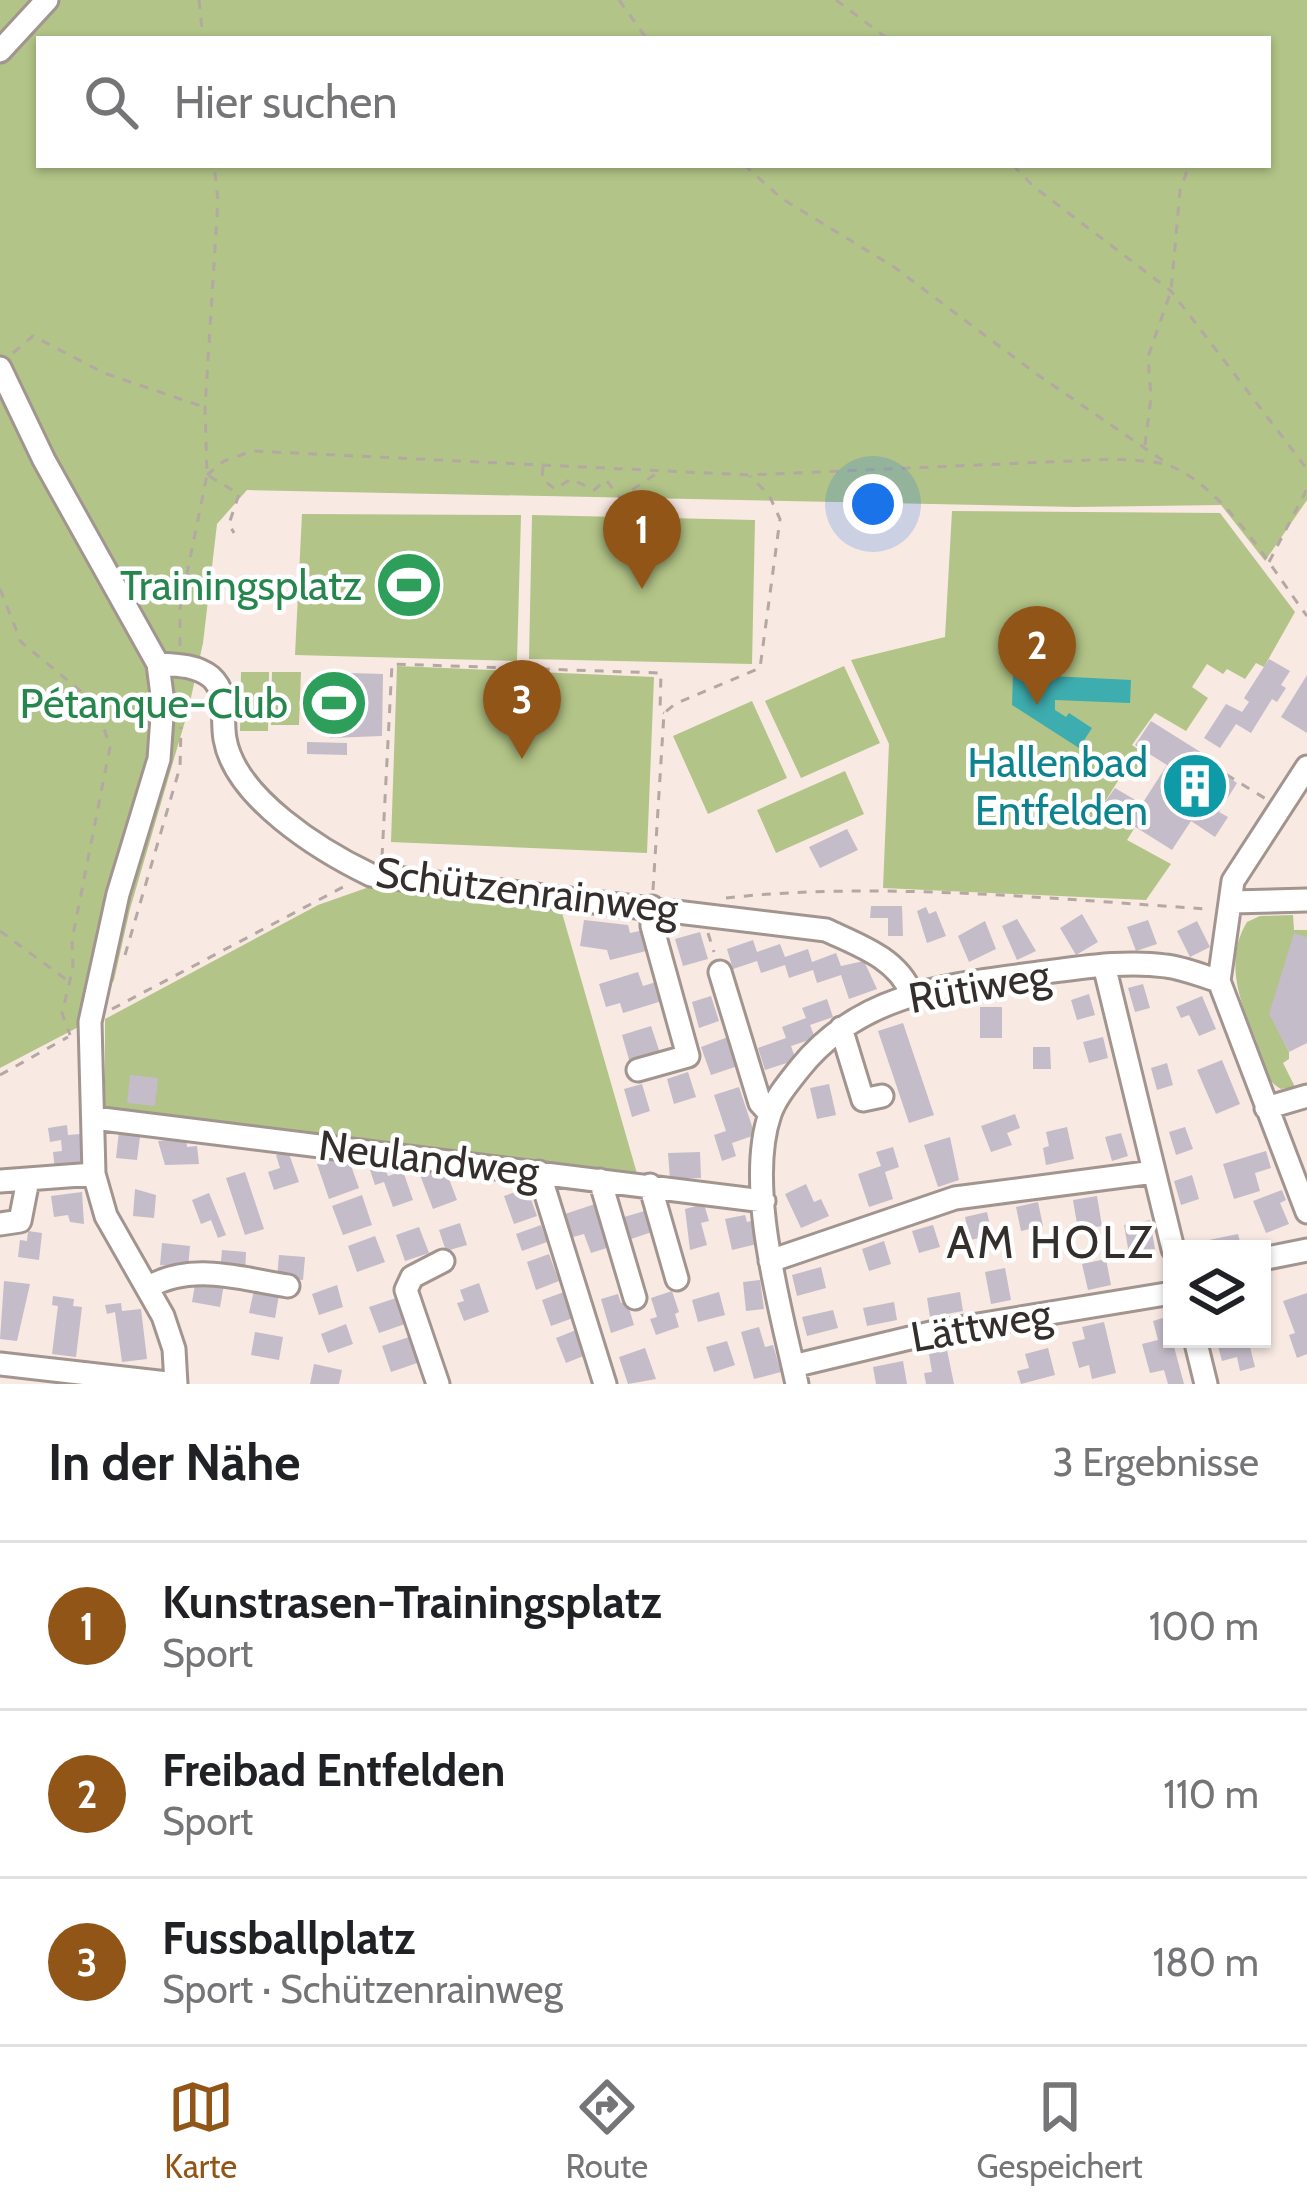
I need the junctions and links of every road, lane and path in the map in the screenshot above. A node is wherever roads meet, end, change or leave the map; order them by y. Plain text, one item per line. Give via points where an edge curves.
1 (47, 0) edge
2 (200, 0) edge
3 (619, 0) edge
4 (836, 0) edge
5 (203, 36) edge
6 (645, 36) edge
7 (884, 36) edge
8 (0, 51) edge
9 (214, 168) edge
10 (747, 168) edge
11 (1016, 168) edge
12 (1188, 168) edge
13 (1171, 291) junction
14 (0, 356) edge
15 (0, 368) edge
16 (206, 408) junction
17 (1144, 447) junction
18 (543, 465) junction
19 (1169, 465) junction
20 (1307, 469) edge
21 (656, 472) junction
22 (749, 475) junction
23 (207, 476) junction
24 (1307, 489) edge
25 (234, 533) dead end
26 (1268, 565) junction
27 (0, 589) edge
28 (1307, 616) edge
29 (158, 664) junction
30 (184, 665) junction
31 (664, 713) junction
32 (1211, 765) dead end
33 (1307, 767) edge
34 (1279, 807) junction
35 (376, 876) junction
36 (1307, 900) edge
37 (1232, 902) junction
38 (652, 907) junction
39 (701, 913) junction
40 (0, 931) edge
41 (1105, 964) junction
42 (720, 972) joint
43 (1219, 981) junction
44 (71, 983) junction
45 (911, 993) junction
46 (92, 998) junction
47 (841, 1028) junction
48 (80, 1029) junction
49 (638, 1070) dead end
50 (0, 1075) edge
51 (882, 1096) dead end
52 (1307, 1096) edge
53 (1266, 1108) junction
54 (770, 1114) junction
55 (94, 1118) junction
56 (539, 1172) junction
57 (1154, 1172) junction
58 (94, 1174) junction
59 (28, 1180) junction
60 (600, 1180) junction
61 (0, 1181) edge
62 (650, 1185) junction
63 (764, 1201) junction
64 (1307, 1212) edge
65 (0, 1224) edge
66 (1170, 1240) edge
67 (1307, 1250) edge
68 (1271, 1257) edge
69 (443, 1261) dead end
70 (770, 1261) junction
71 (677, 1279) dead end
72 (288, 1286) dead end
73 (148, 1287) junction
74 (1163, 1294) edge
75 (635, 1298) dead end
76 (1197, 1348) edge
77 (0, 1364) edge
78 (795, 1375) edge
79 (176, 1384) edge
80 (438, 1384) edge
81 (605, 1384) edge
82 (1206, 1384) edge

1 - 8 street
2 - 5 path
3 - 6 path
4 - 7 path
9 - 16 path
10 - 17 path
11 - 13 path
12 - 13 path
13 - 17 path via 1148,357
13 - 20 path
14 - 16 path via 33,335 104,373
15 - 29 street
16 - 23 path
17 - 19 path
18 - 21 path
18 - 21 path via 550,486 572,479 594,490 606,480 620,498
18 - 23 path via 252,451
19 - 22 path via 1116,459
19 - 26 path via 1201,483
21 - 22 path
22 - 31 path via 780,519 763,660
23 - 25 path via 239,494
23 - 30 path via 180,608
24 - 26 path
26 - 28 path
27 - 44 path via 21,643 83,692 110,747 77,905
29 - 30 street
29 - 46 street via 159,759
30 - 35 street, Schützenrainweg via 208,674 223,694 225,742 258,794 317,846
31 - 35 path via 661,673 392,664
31 - 38 path
32 - 34 path
33 - 34 street
34 - 37 street via 1233,881
35 - 38 street, Schützenrainweg
35 - 48 path via 310,903
36 - 37 street
37 - 39 path via 1209,909 766,893 712,899
37 - 43 street
38 - 39 street, Schützenrainweg
38 - 49 street via 688,1056
39 - 42 path
39 - 45 street, Schützenrainweg via 826,930 900,971
40 - 44 path
41 - 43 street, Rütiweg via 1167,965
41 - 45 street, Rütiweg
41 - 57 street
42 - 54 street
43 - 53 street
44 - 46 path
44 - 48 path via 62,1013
45 - 47 street, Rütiweg
46 - 48 street
47 - 51 street via 863,1100
47 - 54 street, Rütiweg
48 - 50 path
48 - 55 street
52 - 53 street
53 - 64 street
54 - 63 street, Rütiweg
55 - 56 street, Neulandweg
55 - 58 street
56 - 60 street, Neulandweg
56 - 81 street
57 - 66 street
57 - 70 street via 955,1198
58 - 59 street
58 - 73 street via 106,1216
59 - 61 street
59 - 65 street via 20,1221
60 - 62 street, Neulandweg
60 - 75 street
62 - 63 street, Neulandweg
62 - 71 street
63 - 70 street, Rütiweg
67 - 68 street
69 - 80 street via 412,1277 406,1290
70 - 78 street, Rütiweg
72 - 73 street via 190,1272
73 - 79 street via 174,1348
74 - 78 street, Lättweg via 935,1332
76 - 82 street
77 - 79 street

